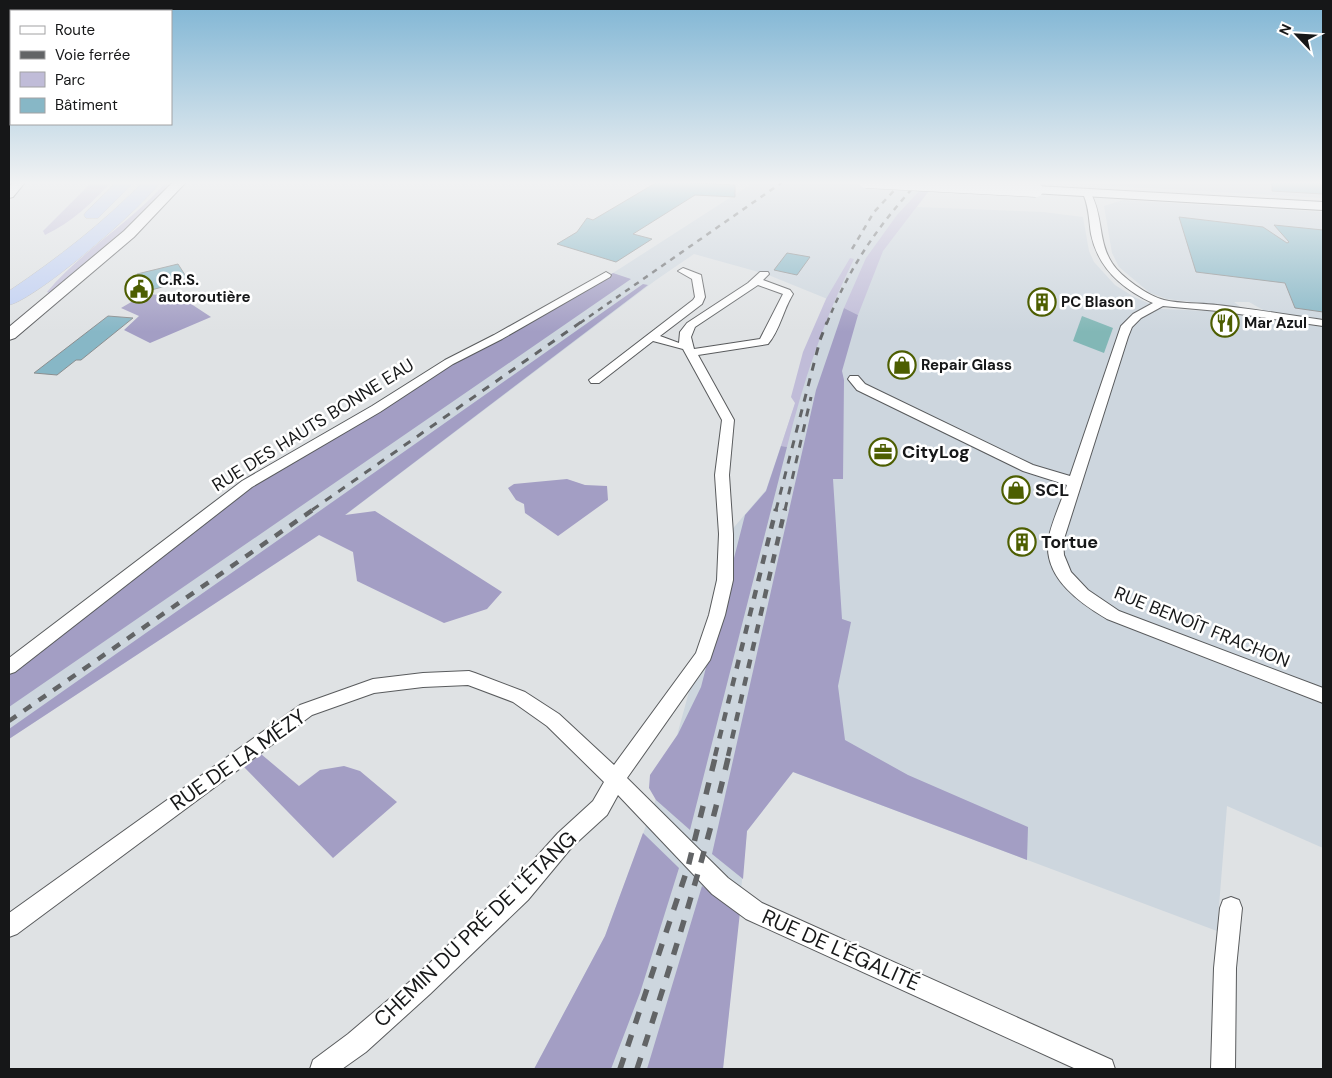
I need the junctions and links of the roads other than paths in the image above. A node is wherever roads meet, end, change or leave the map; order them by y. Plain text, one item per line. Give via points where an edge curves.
1 (101, 231) edge
2 (132, 231) edge
3 (1097, 231) edge
4 (683, 271) dead end
5 (606, 275) dead end
6 (9, 299) edge
7 (1161, 303) junction
8 (694, 305) junction
9 (713, 311) junction
10 (1323, 323) edge
11 (9, 335) edge
12 (651, 337) junction
13 (689, 349) junction
14 (854, 379) dead end
15 (595, 380) dead end
16 (1073, 482) junction
17 (9, 668) edge
18 (1323, 696) edge
19 (616, 779) junction
20 (1231, 908) dead end
21 (9, 926) edge
22 (322, 1069) edge
23 (1103, 1069) edge
24 (1223, 1069) edge

1 - 6 highway
2 - 11 main road
3 - 7 street via 1102,254 1109,266 1136,290
4 - 8 street via 696,277 700,297
5 - 17 street, RUE DES HAUTS BONNE EAU via 449,362 247,484
7 - 10 street
7 - 16 street, RUE BENOÎT FRACHON via 1136,316 1127,326
8 - 9 street
8 - 12 street
9 - 13 street via 687,329 684,337
9 - 13 street via 760,278 788,294 764,342
12 - 13 street
12 - 15 street
13 - 19 street, CHEMIN DU PRÉ DE L'ÉTANG via 728,420 722,475 725,580 704,655
14 - 16 street via 862,388 1028,468
16 - 18 street, RUE BENOÎT FRACHON via 1055,552 1059,565 1074,587 1092,603 1113,615
19 - 21 street, RUE DE LA MÉZY via 553,720 519,697 469,678 373,686 306,710
19 - 22 street, CHEMIN DU PRÉ DE L'ÉTANG via 600,808 565,840 520,892 422,986
19 - 23 street, RUE DE L'ÉGALITÉ via 720,886 754,911
20 - 24 street via 1225,968

